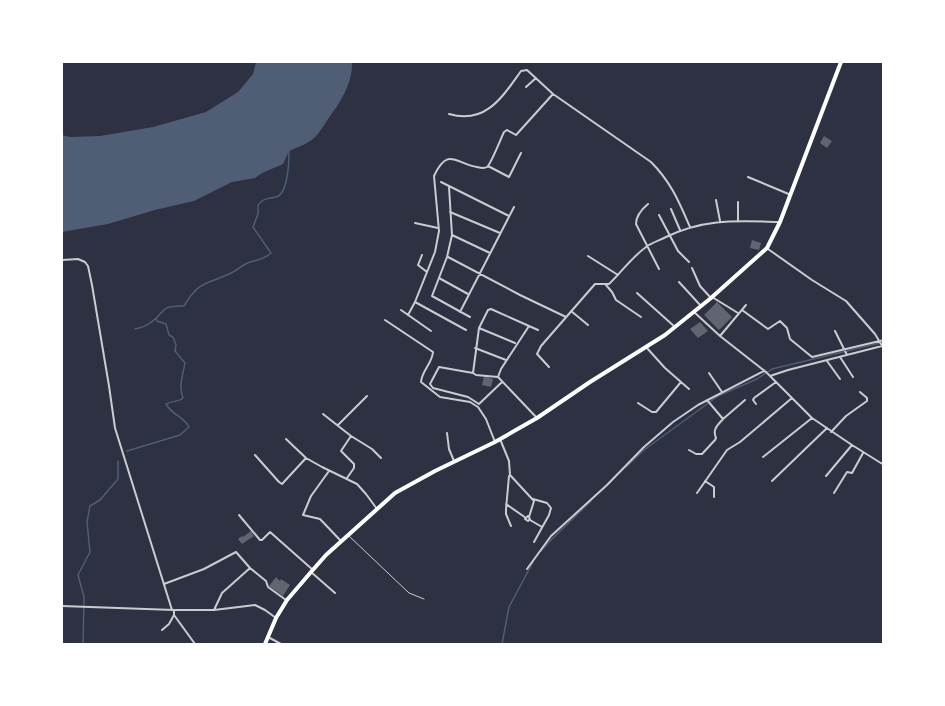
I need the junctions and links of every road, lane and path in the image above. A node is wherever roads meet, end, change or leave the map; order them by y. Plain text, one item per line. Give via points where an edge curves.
1 (841, 62) edge
2 (536, 78) junction
3 (526, 87) dead end
4 (553, 94) junction
5 (449, 114) dead end
6 (521, 153) dead end
7 (488, 166) junction
8 (748, 177) dead end
9 (441, 182) dead end
10 (449, 187) junction
11 (791, 195) junction
12 (716, 200) dead end
13 (738, 202) dead end
14 (648, 204) dead end
15 (514, 207) dead end
16 (671, 209) dead end
17 (450, 212) junction
18 (659, 215) dead end
19 (509, 216) junction
20 (720, 221) junction
21 (738, 221) junction
22 (780, 222) junction
23 (415, 223) dead end
24 (690, 227) junction
25 (438, 228) junction
26 (680, 230) junction
27 (500, 233) junction
28 (452, 235) junction
29 (668, 236) junction
30 (648, 245) junction
31 (767, 248) junction
32 (490, 253) junction
33 (422, 255) dead end
34 (588, 256) dead end
35 (447, 257) junction
36 (62, 260) edge
37 (689, 262) dead end
38 (692, 268) dead end
39 (659, 269) dead end
40 (427, 272) junction
41 (480, 274) junction
42 (618, 275) junction
43 (439, 278) junction
44 (679, 282) dead end
45 (606, 285) junction
46 (637, 293) dead end
47 (469, 294) junction
48 (712, 298) junction
49 (415, 302) junction
50 (746, 305) dead end
51 (701, 306) junction
52 (401, 310) dead end
53 (742, 310) junction
54 (571, 311) junction
55 (460, 312) junction
56 (694, 312) junction
57 (739, 313) junction
58 (408, 315) junction
59 (470, 317) dead end
60 (566, 317) junction
61 (641, 317) dead end
62 (385, 320) dead end
63 (588, 325) dead end
64 (528, 326) junction
65 (675, 327) junction
66 (479, 328) junction
67 (466, 330) dead end
68 (538, 330) dead end
69 (431, 331) dead end
70 (835, 331) dead end
71 (720, 336) junction
72 (517, 343) junction
73 (882, 344) edge
74 (646, 347) junction
75 (475, 348) junction
76 (846, 353) junction
77 (840, 357) junction
78 (506, 360) junction
79 (827, 361) junction
80 (549, 367) dead end
81 (765, 371) junction
82 (473, 373) junction
83 (709, 373) dead end
84 (770, 376) junction
85 (498, 377) junction
86 (853, 377) dead end
87 (840, 379) dead end
88 (502, 382) junction
89 (681, 382) junction
90 (776, 382) junction
91 (689, 389) dead end
92 (722, 392) junction
93 (860, 392) dead end
94 (367, 396) dead end
95 (792, 398) junction
96 (745, 400) dead end
97 (638, 402) dead end
98 (708, 402) junction
99 (756, 404) dead end
100 (323, 414) dead end
101 (537, 418) junction
102 (723, 418) junction
103 (812, 418) junction
104 (338, 425) junction
105 (827, 428) junction
106 (831, 432) junction
107 (447, 433) dead end
108 (351, 436) junction
109 (286, 439) dead end
110 (500, 439) junction
111 (495, 442) junction
112 (852, 446) junction
113 (689, 450) dead end
114 (863, 453) junction
115 (255, 455) dead end
116 (764, 457) dead end
117 (306, 458) junction
118 (381, 458) dead end
119 (454, 461) junction
120 (884, 465) edge
121 (329, 471) junction
122 (510, 475) junction
123 (826, 476) dead end
124 (347, 478) junction
125 (705, 481) junction
126 (772, 481) dead end
127 (696, 493) dead end
128 (834, 493) dead end
129 (714, 497) dead end
130 (533, 499) junction
131 (506, 504) junction
132 (377, 509) junction
133 (240, 515) dead end
134 (528, 518) junction
135 (511, 526) dead end
136 (542, 527) junction
137 (348, 535) junction
138 (341, 542) junction
139 (534, 542) dead end
140 (250, 568) junction
141 (527, 569) dead end
142 (312, 571) junction
143 (164, 584) junction
144 (335, 593) dead end
145 (424, 599) dead end
146 (287, 600) junction
147 (62, 606) edge
148 (214, 608) junction
149 (173, 610) junction
150 (174, 615) junction
151 (276, 618) junction
152 (162, 630) dead end
153 (268, 637) junction
154 (195, 645) edge
155 (265, 645) edge
156 (282, 645) edge

1 - 11 main road
2 - 3 street
2 - 4 street
2 - 5 street via 523,70 484,112
4 - 7 street via 516,135 504,132
4 - 24 street via 651,162 680,202
6 - 7 street via 509,177
7 - 25 street via 473,167 449,158 442,162 434,176
8 - 11 street
9 - 10 street
10 - 17 street
10 - 19 street
11 - 22 main road
12 - 20 street
13 - 21 street
14 - 30 street via 636,222
15 - 19 street
16 - 26 street
17 - 27 street
17 - 28 street
18 - 29 street
19 - 27 street
20 - 21 street
20 - 24 street
21 - 22 street
22 - 31 main road
23 - 25 street
24 - 26 street
25 - 40 street
26 - 29 street
27 - 32 street
28 - 32 street
28 - 35 street
29 - 30 street
29 - 37 street
30 - 39 street
30 - 42 street
31 - 48 main road
31 - 73 street via 846,301
32 - 41 street
33 - 40 street via 418,266
34 - 42 street
35 - 41 street
35 - 43 street
36 - 143 street via 78,259 88,266 115,428
38 - 48 street via 700,286
40 - 49 street
41 - 47 street
41 - 60 street
42 - 45 street
43 - 47 street
43 - 55 street via 433,298
44 - 51 street
45 - 54 street via 595,284
45 - 61 street via 616,300
46 - 65 street
47 - 55 street
48 - 51 main road
48 - 57 street
49 - 58 street
49 - 67 street
50 - 53 street
51 - 56 main road
52 - 58 street
53 - 57 street
53 - 76 street via 768,329 780,321 790,339 812,357
54 - 60 street
54 - 63 street
55 - 59 street
56 - 65 main road
56 - 71 street
57 - 71 street
58 - 69 street
60 - 80 street via 538,350 537,354
62 - 111 street via 433,352 421,382 440,398 474,404 483,414
64 - 66 street via 490,309
64 - 68 street
64 - 72 street
65 - 74 main road
66 - 72 street
66 - 75 street
70 - 76 street
71 - 81 street
72 - 78 street
73 - 76 street
73 - 76 street
74 - 89 street
74 - 101 main road
75 - 78 street
75 - 82 street
76 - 77 street
77 - 79 street
77 - 86 street
78 - 85 street
79 - 84 street
79 - 87 street
81 - 84 street
81 - 92 street
82 - 85 street
82 - 88 street via 439,367 430,384 479,404
83 - 92 street
84 - 90 street
85 - 88 street
88 - 101 street
89 - 91 street
89 - 97 street via 656,412
90 - 95 street
90 - 99 street via 754,398
92 - 98 street
93 - 106 street via 867,401
94 - 104 street
95 - 103 street
95 - 125 street via 730,447
96 - 102 street
98 - 102 street
98 - 141 street via 641,449 552,536
100 - 104 street
101 - 110 main road
102 - 113 street via 714,431 715,440 702,454
103 - 105 street
103 - 116 street
104 - 108 street
105 - 106 street
105 - 126 street
106 - 112 street
107 - 119 street
108 - 118 street
108 - 124 street via 341,451 354,464
109 - 117 street
110 - 111 main road
110 - 122 street
111 - 119 main road
112 - 114 street
112 - 123 street
114 - 120 street
114 - 128 street
115 - 117 street via 282,484
117 - 121 street
119 - 132 main road via 407,486
121 - 124 street
121 - 138 street via 303,515 320,519
122 - 130 street
122 - 131 street
124 - 132 street via 362,489
125 - 127 street
125 - 129 street via 714,487
130 - 134 street
130 - 136 street via 550,506
131 - 134 street
131 - 135 street
132 - 137 main road
133 - 142 street via 260,540 270,532
134 - 136 street
136 - 139 street
137 - 138 main road
137 - 145 lane via 409,593
138 - 142 main road
140 - 143 street via 236,552
140 - 146 street via 266,581 267,587
140 - 148 street via 222,593
142 - 144 street
142 - 146 main road
143 - 149 street
146 - 151 main road
147 - 149 street
148 - 149 street
148 - 151 street via 255,605
149 - 150 street
150 - 152 street
150 - 154 street
151 - 153 main road
153 - 155 main road
153 - 156 street

